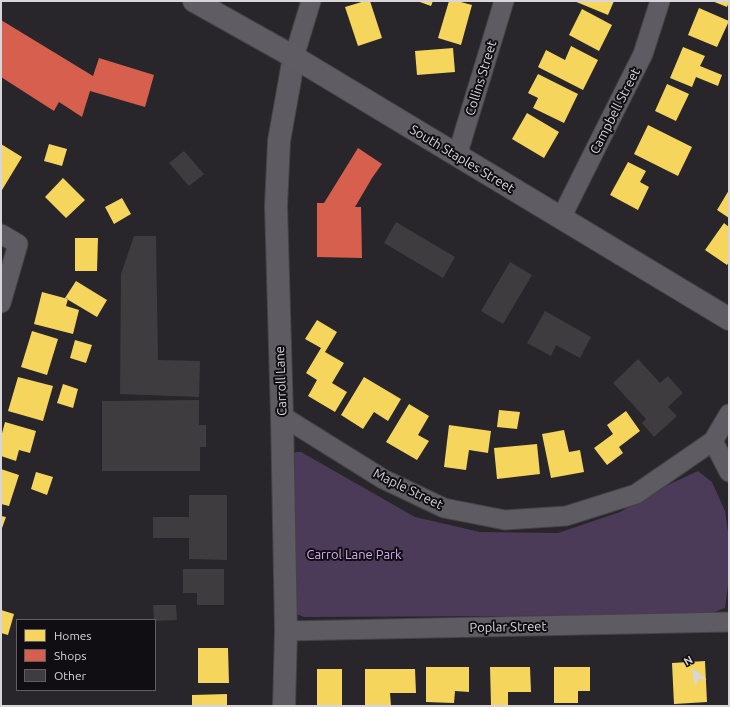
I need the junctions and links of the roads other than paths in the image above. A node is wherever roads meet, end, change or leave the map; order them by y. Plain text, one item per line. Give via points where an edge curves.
1 (194, 1) edge
2 (311, 1) edge
3 (504, 1) edge
4 (660, 1) edge
5 (294, 57) junction
6 (457, 156) junction
7 (561, 218) junction
8 (1, 234) edge
9 (1, 303) edge
10 (729, 319) edge
11 (729, 414) edge
12 (282, 416) junction
13 (713, 441) junction
14 (729, 472) edge
15 (729, 622) edge
16 (286, 631) junction
17 (284, 706) edge

1 - 5 main road, South Staples Street
2 - 5 street
3 - 6 street, Collins Street
4 - 7 street, Campbell Street via 643,54
5 - 6 main road, South Staples Street
5 - 12 street, Carroll Lane via 279,141 276,206
6 - 7 main road, South Staples Street
7 - 10 main road, South Staples Street
8 - 9 street via 18,244
11 - 13 street, Maple Street
12 - 13 street, Maple Street via 383,479 444,508 505,520 566,516 636,494
12 - 16 street, Carroll Lane
13 - 14 street
15 - 16 street, Poplar Street
16 - 17 street, Carroll Lane

